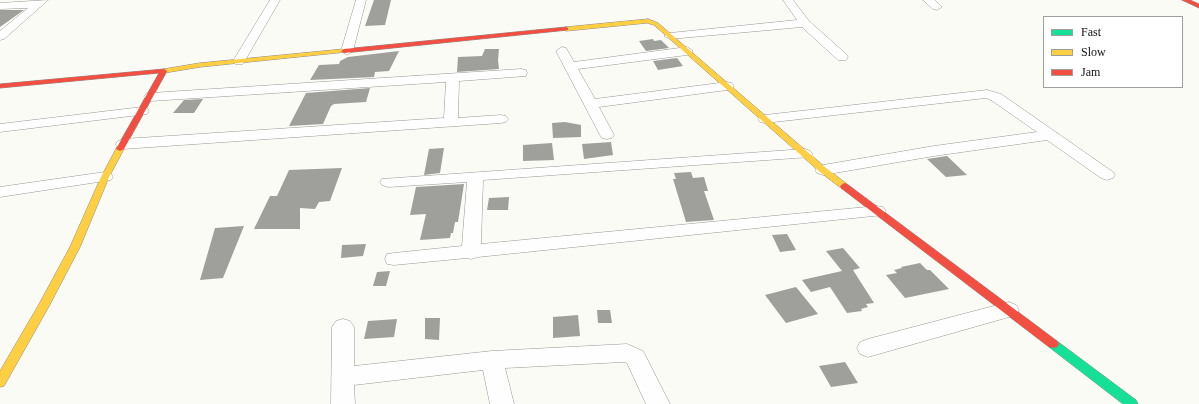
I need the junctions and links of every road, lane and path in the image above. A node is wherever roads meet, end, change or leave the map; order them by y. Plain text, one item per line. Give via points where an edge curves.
1 (275, 0) edge
2 (361, 0) edge
3 (788, 0) edge
4 (928, 0) edge
5 (1185, 0) edge
6 (41, 2) edge
7 (0, 6) edge
8 (1199, 6) edge
9 (937, 8) dead end
10 (805, 23) junction
11 (670, 36) junction
12 (0, 37) edge
13 (347, 51) junction
14 (562, 51) dead end
15 (687, 51) junction
16 (842, 57) dead end
17 (239, 61) junction
18 (570, 66) junction
19 (164, 71) junction
20 (521, 73) dead end
21 (453, 77) junction
22 (0, 86) edge
23 (727, 86) junction
24 (152, 97) junction
25 (592, 104) junction
26 (142, 111) junction
27 (501, 118) dead end
28 (765, 119) junction
29 (451, 121) junction
30 (0, 128) edge
31 (607, 135) dead end
32 (1049, 135) junction
33 (123, 144) junction
34 (805, 154) junction
35 (823, 170) junction
36 (1107, 175) dead end
37 (105, 177) junction
38 (475, 177) junction
39 (388, 182) dead end
40 (0, 192) edge
41 (876, 210) junction
42 (470, 253) junction
43 (394, 259) dead end
44 (1009, 310) junction
45 (342, 327) dead end
46 (868, 348) dead end
47 (492, 360) junction
48 (343, 377) junction
49 (0, 382) edge
50 (343, 404) edge
51 (502, 404) edge
52 (658, 404) edge
53 (1132, 404) edge

1 - 17 street
2 - 13 street
3 - 10 street
4 - 9 street
5 - 8 street
6 - 7 street
6 - 12 street
10 - 11 street
10 - 16 street
11 - 13 street via 656,24 643,21
11 - 15 street
13 - 17 street
14 - 18 street
15 - 18 street
15 - 23 street
17 - 19 street
18 - 25 street
19 - 22 street
19 - 24 street
20 - 21 street
21 - 24 street
21 - 29 street
23 - 25 street
23 - 28 street
24 - 26 street
25 - 31 street
26 - 30 street
26 - 33 street
27 - 29 street
28 - 32 street via 987,94 996,97
28 - 34 street
29 - 33 street
32 - 35 street
32 - 36 street
33 - 37 street
34 - 35 street
34 - 38 street
35 - 41 street
37 - 40 street
37 - 49 street via 75,247
38 - 39 street
38 - 42 street
41 - 42 street
41 - 44 street
42 - 43 street
44 - 46 street
44 - 53 street
45 - 48 street
47 - 48 street
47 - 51 street
47 - 52 street via 627,352 635,357
48 - 50 street

